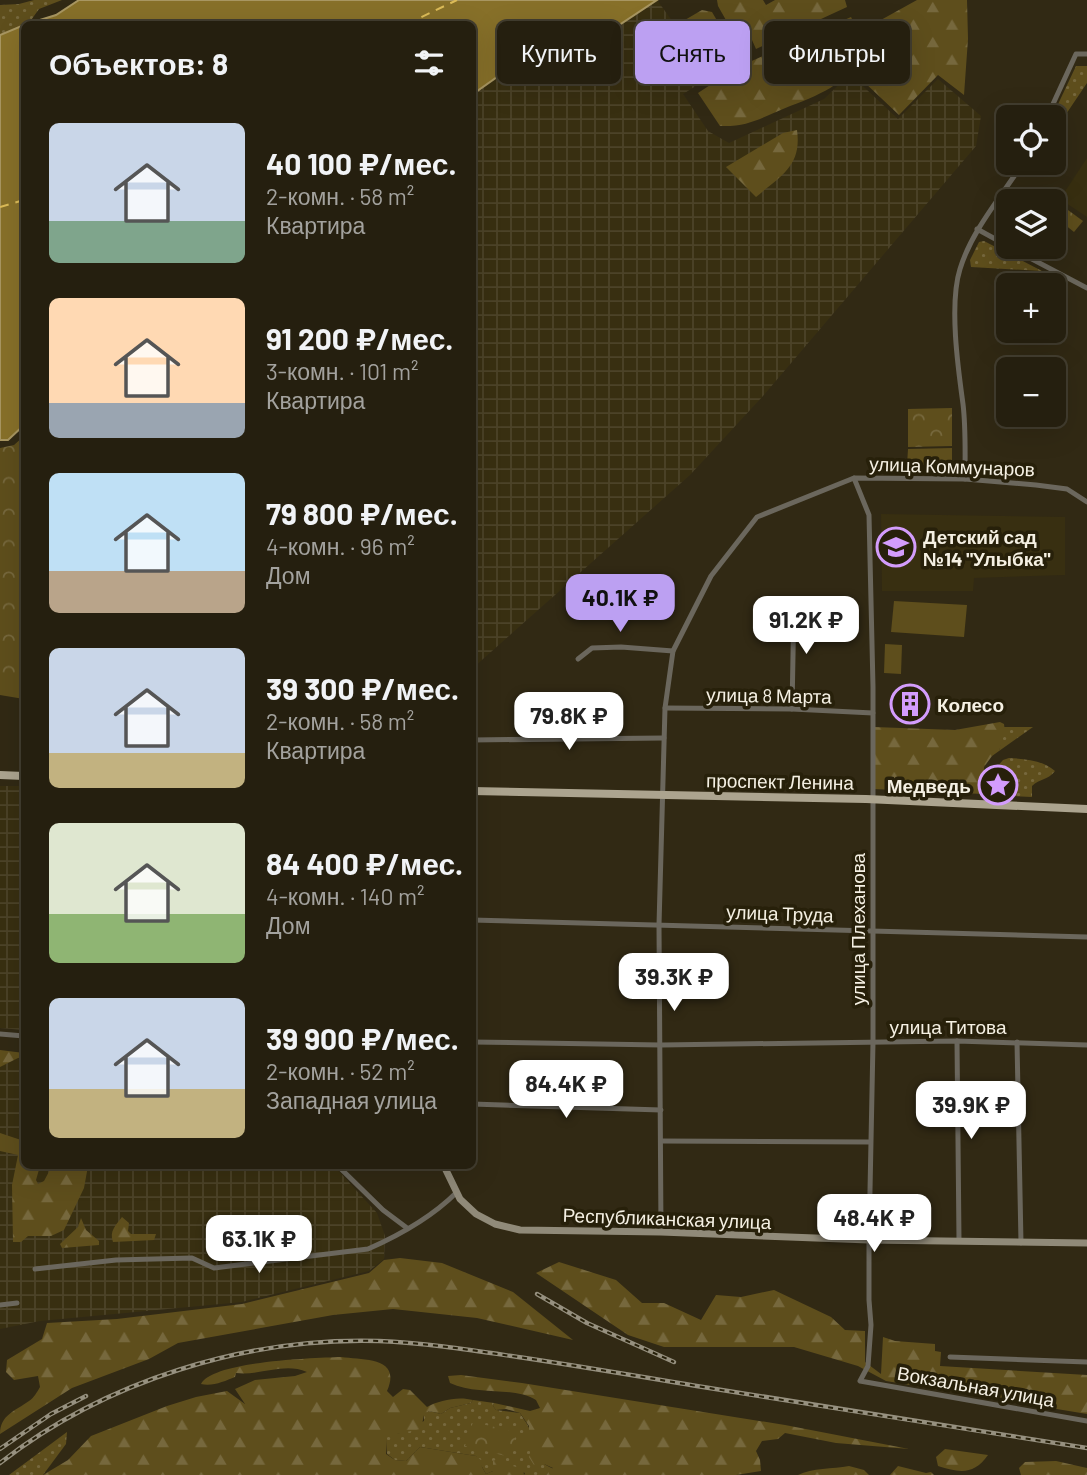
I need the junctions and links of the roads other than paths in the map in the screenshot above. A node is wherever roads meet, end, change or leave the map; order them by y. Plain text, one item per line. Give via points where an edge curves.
1 (1087, 54) edge
2 (1053, 105) edge
3 (1015, 175) edge
4 (977, 229) junction
5 (996, 239) edge
6 (1033, 259) edge
7 (1087, 288) edge
8 (854, 478) junction
9 (965, 480) junction
10 (1087, 502) edge
11 (794, 602) dead end
12 (674, 651) junction
13 (578, 659) dead end
14 (665, 708) junction
15 (792, 709) junction
16 (873, 713) junction
17 (664, 738) junction
18 (476, 740) edge
19 (0, 775) edge
20 (21, 776) edge
21 (476, 791) edge
22 (664, 795) junction
23 (873, 799) junction
24 (1087, 809) edge
25 (476, 920) edge
26 (659, 925) junction
27 (873, 931) junction
28 (1087, 937) edge
29 (0, 1034) edge
30 (21, 1036) edge
31 (957, 1041) junction
32 (476, 1042) edge
33 (873, 1042) junction
34 (1017, 1042) junction
35 (661, 1045) junction
36 (1087, 1045) edge
37 (476, 1104) edge
38 (661, 1110) junction
39 (661, 1141) junction
40 (870, 1142) junction
41 (341, 1169) edge
42 (446, 1169) edge
43 (457, 1192) junction
44 (407, 1228) junction
45 (661, 1232) junction
46 (869, 1240) junction
47 (959, 1240) junction
48 (1021, 1243) junction
49 (1087, 1243) edge
50 (35, 1269) dead end
51 (17, 1303) dead end
52 (0, 1305) edge
53 (950, 1357) dead end
54 (1087, 1362) edge
55 (860, 1381) joint
56 (1087, 1422) edge

1 - 2 street via 1076,54
3 - 4 street
4 - 5 street
4 - 9 street via 959,271 955,295
6 - 7 street
8 - 9 street, улица Коммунаров
8 - 12 street, улица Коммунаров via 757,517 711,576
8 - 16 street, улица Плеханова via 869,516
9 - 10 street, улица Коммунаров via 1068,489
11 - 15 street
12 - 13 street via 593,648
12 - 14 street, улица Коммунаров
14 - 15 street, улица 8 Марта
14 - 17 street, улица Коммунаров
15 - 16 street, улица 8 Марта
16 - 23 street, улица Плеханова
17 - 18 street
17 - 22 street, улица Коммунаров
19 - 20 main road
21 - 22 main road, проспект Ленина
22 - 23 main road, проспект Ленина
22 - 26 street, улица Коммунаров
23 - 24 main road, проспект Ленина
23 - 27 street, улица Плеханова
25 - 26 street, улица Труда
26 - 27 street, улица Труда
26 - 35 street, улица Коммунаров
27 - 28 street, улица Труда
27 - 33 street, улица Плеханова
29 - 30 street
31 - 33 street, улица Титова
31 - 34 street, улица Титова
31 - 47 street
32 - 35 street, улица Титова
33 - 35 street, улица Титова
33 - 40 street, улица Плеханова
34 - 36 street, улица Титова
34 - 48 street
35 - 38 street, улица Коммунаров
37 - 38 street
38 - 39 street, улица Коммунаров
39 - 40 street
39 - 45 street, улица Коммунаров
40 - 46 street, улица Плеханова
41 - 44 street
42 - 43 street, Республиканская улица
43 - 44 street
43 - 45 street, Республиканская улица via 476,1214 520,1230
44 - 50 street via 368,1249 214,1268 192,1258
45 - 46 street, Республиканская улица
46 - 47 street, Республиканская улица
46 - 55 street, улица Плеханова via 871,1325 868,1366
47 - 48 street, Республиканская улица
48 - 49 street, Республиканская улица
51 - 52 street
53 - 54 street
55 - 56 street, Вокзальная улица

